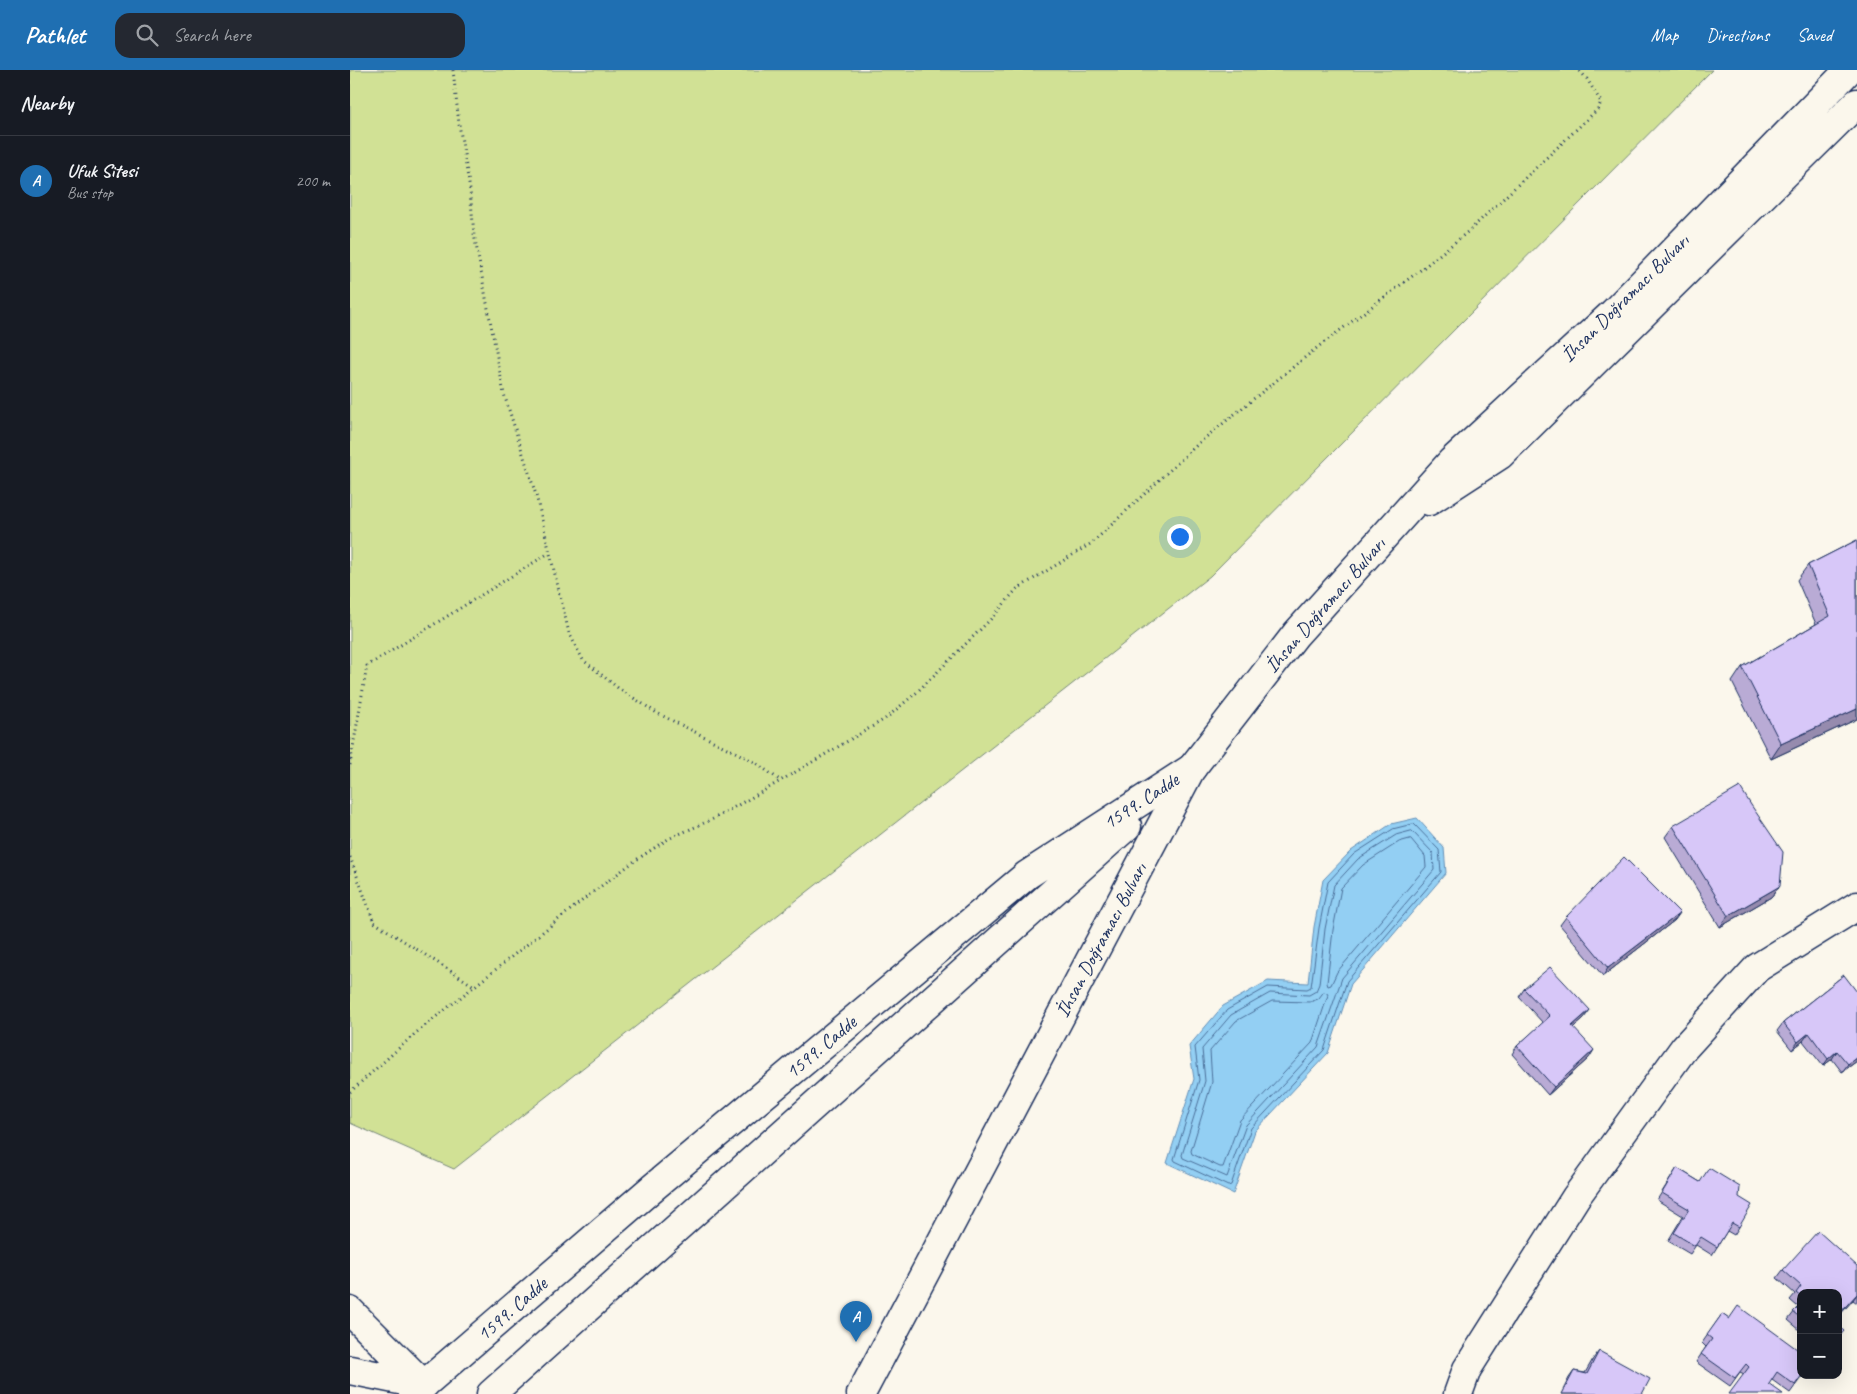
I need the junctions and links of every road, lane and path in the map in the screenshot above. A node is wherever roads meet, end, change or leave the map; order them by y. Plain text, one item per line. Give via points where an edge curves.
1 (453, 70) edge
2 (1579, 70) edge
3 (1849, 70) edge
4 (1857, 103) edge
5 (1397, 523) junction
6 (549, 553) junction
7 (350, 766) edge
8 (1192, 768) junction
9 (781, 781) junction
10 (350, 856) edge
11 (1857, 906) edge
12 (474, 986) junction
13 (350, 1092) edge
14 (350, 1312) edge
15 (350, 1370) edge
16 (426, 1391) edge
17 (491, 1394) edge
18 (861, 1394) edge
19 (1458, 1394) edge

1 - 6 path via 474,234 496,355
2 - 9 path via 1601,102 1598,109 1470,230 1200,442 1092,543 1017,589 916,693 885,719
3 - 5 street, İhsan Doğramacı Bulvarı via 1613,313 1452,461
4 - 5 street, İhsan Doğramacı Bulvarı via 1500,455
5 - 8 street, İhsan Doğramacı Bulvarı via 1296,634
6 - 7 path via 367,666
6 - 9 path via 569,633 583,660 657,713 752,761
8 - 16 street, 1599. Cadde via 1027,875 650,1190
8 - 17 street, 1599. Cadde
8 - 18 street, İhsan Doğramacı Bulvarı
9 - 12 path via 713,819 668,839 636,860
10 - 12 path via 374,922
11 - 19 street via 1757,968 1684,1048 1576,1197 1467,1369
12 - 13 path
14 - 16 street
15 - 16 street

